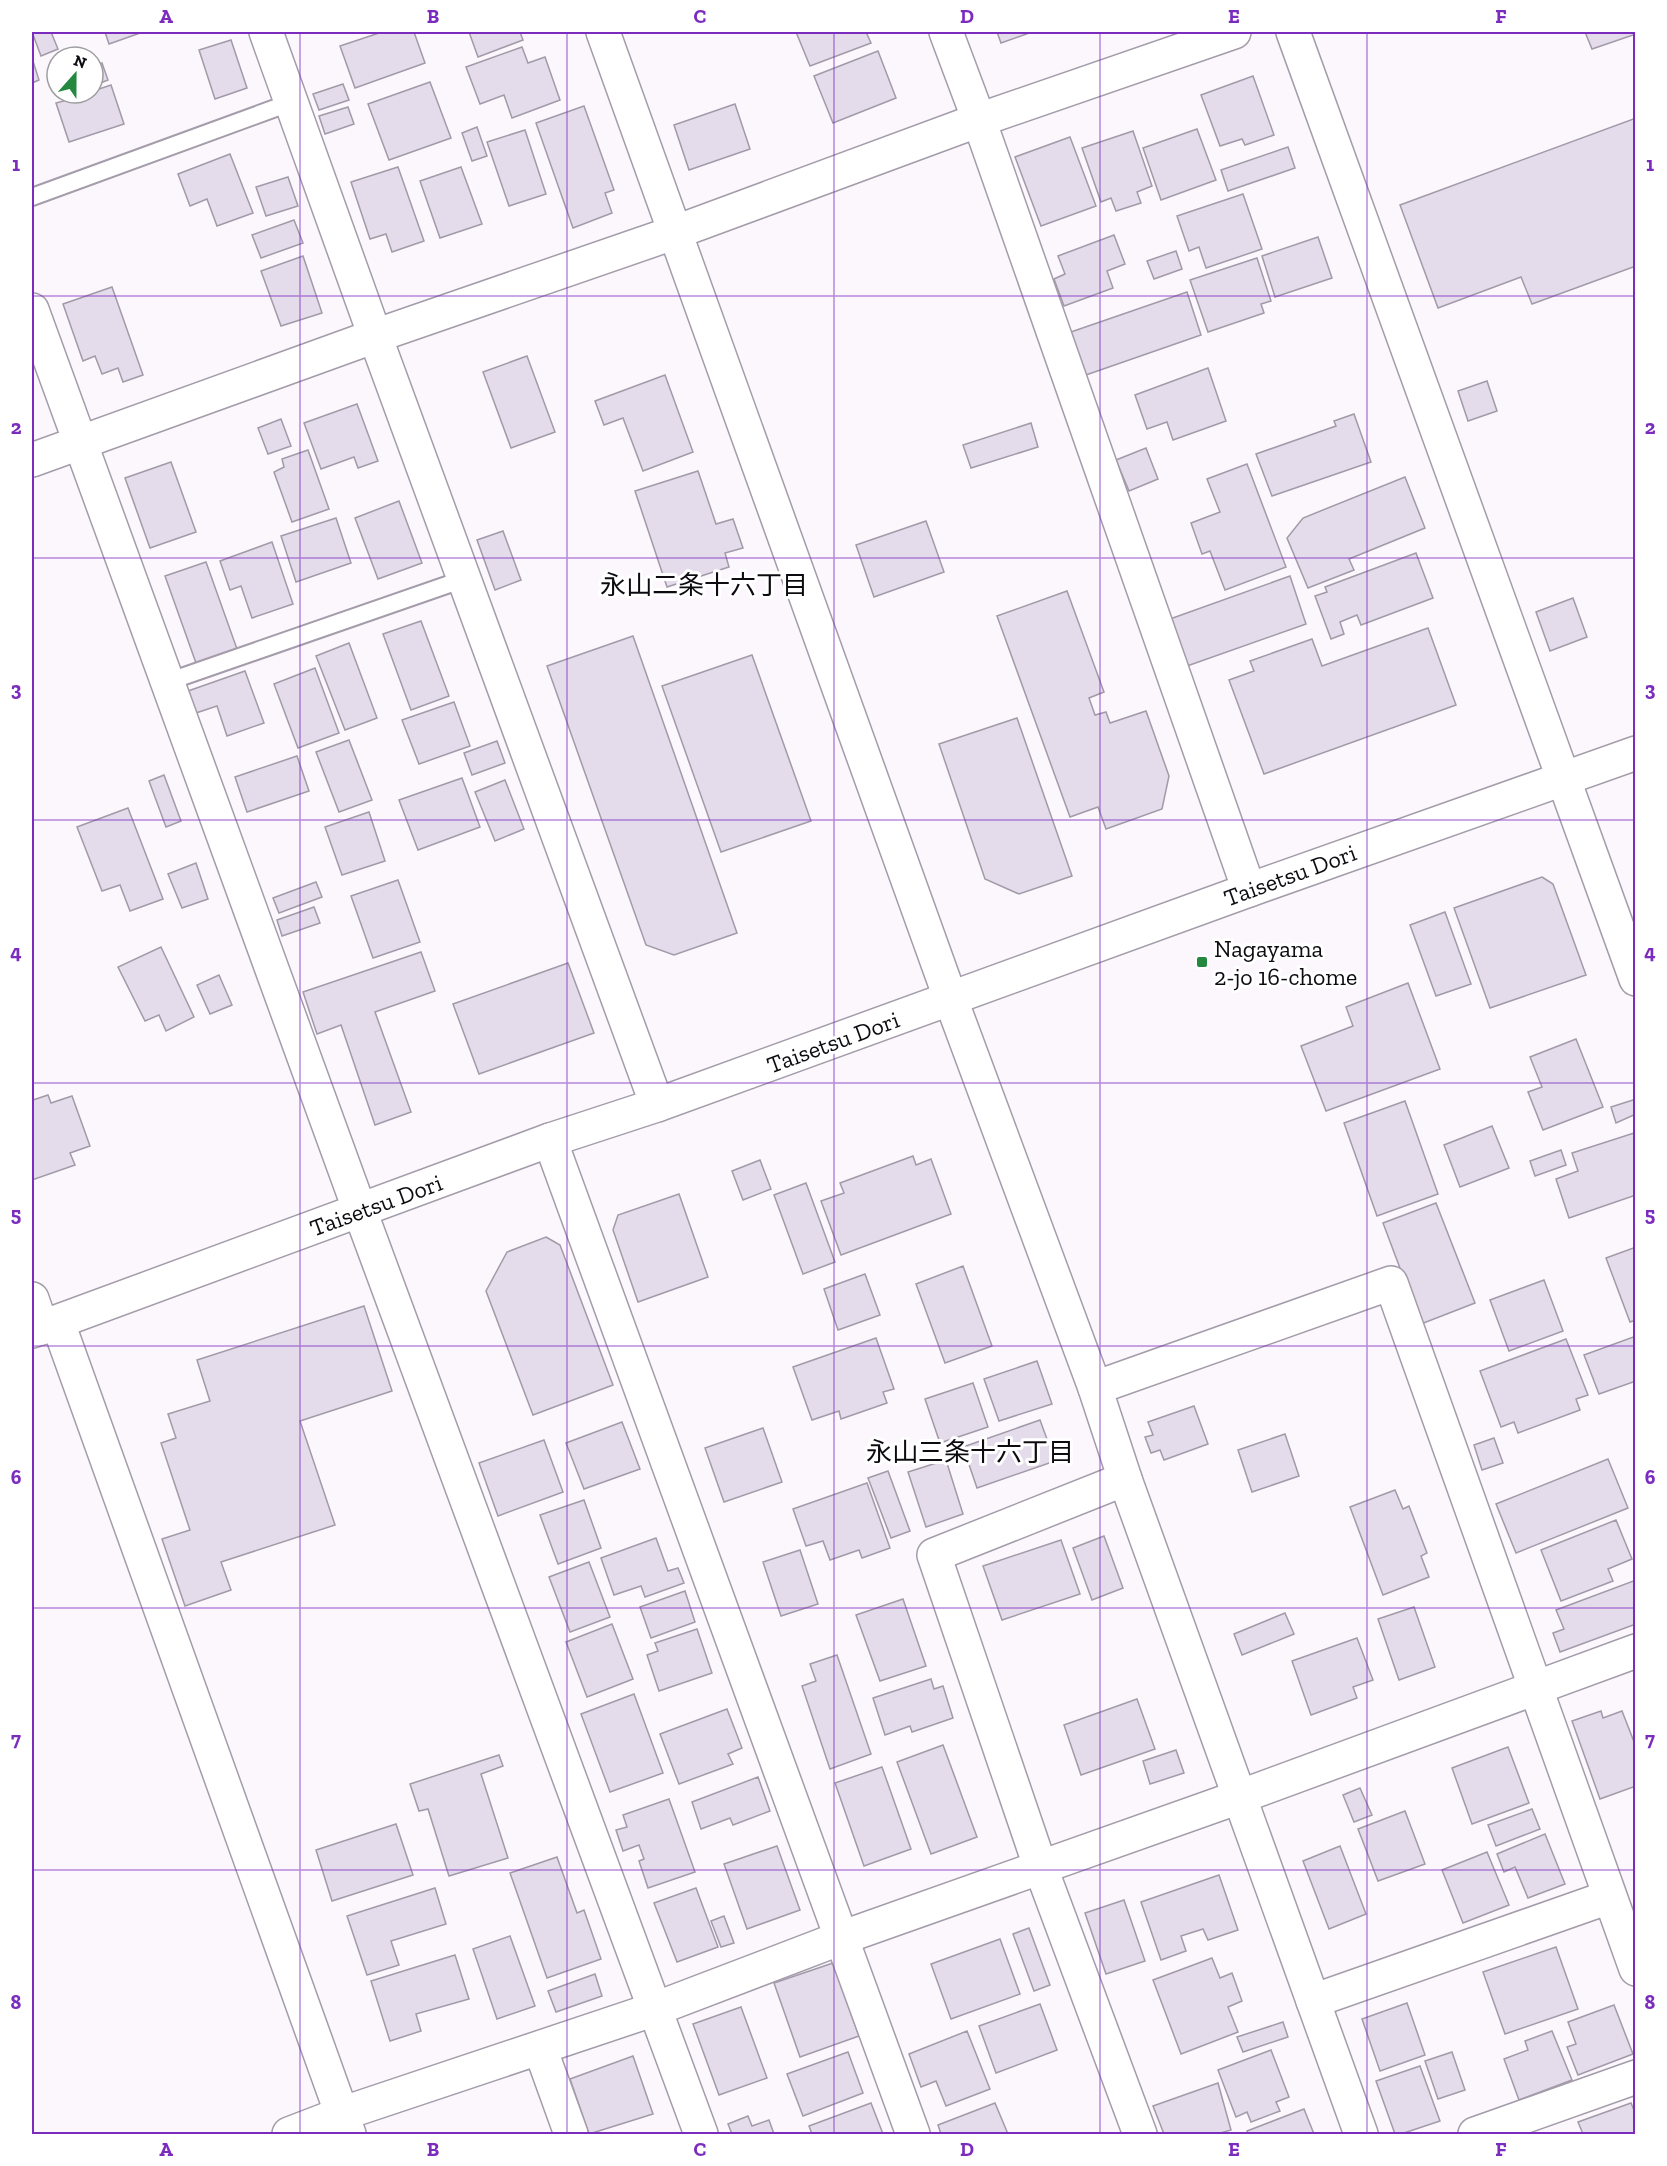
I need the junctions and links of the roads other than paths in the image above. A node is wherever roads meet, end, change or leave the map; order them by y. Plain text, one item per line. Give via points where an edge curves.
1 (266, 32) edge
2 (603, 32) edge
3 (946, 32) edge
4 (1234, 32) edge
5 (1293, 32) edge
6 (292, 102) junction
7 (979, 120) junction
8 (32, 197) edge
9 (676, 232) junction
10 (32, 310) edge
11 (375, 336) junction
12 (79, 443) junction
13 (32, 460) edge
14 (464, 579) junction
15 (167, 682) junction
16 (1635, 753) edge
17 (1563, 778) junction
18 (1249, 890) junction
19 (1635, 979) edge
20 (951, 1000) junction
21 (657, 1106) junction
22 (550, 1140) junction
23 (360, 1211) junction
24 (41, 1320) edge
25 (1095, 1388) junction
26 (1125, 1479) junction
27 (1635, 1651) edge
28 (1534, 1687) junction
29 (1239, 1797) junction
30 (1040, 1866) junction
31 (1610, 1897) junction
32 (841, 1938) junction
33 (1635, 1969) edge
34 (1313, 2001) junction
35 (655, 2009) junction
36 (540, 2048) junction
37 (1635, 2077) edge
38 (345, 2124) edge
39 (289, 2134) edge
40 (571, 2134) edge
41 (701, 2134) edge
42 (913, 2134) edge
43 (1140, 2134) edge
44 (1361, 2134) edge
45 (1475, 2134) edge

1 - 6 main road
2 - 9 main road
3 - 7 main road
4 - 7 main road
5 - 17 main road
6 - 8 lane
6 - 11 main road
7 - 9 main road
7 - 18 main road
9 - 11 main road
9 - 20 main road
10 - 12 main road
11 - 12 main road
11 - 14 main road
12 - 13 main road
12 - 15 main road
14 - 15 lane
14 - 21 main road
15 - 23 main road
16 - 17 main road, Taisetsu Dori
17 - 18 main road, Taisetsu Dori
17 - 19 main road
18 - 20 main road, Taisetsu Dori
20 - 21 main road, Taisetsu Dori
20 - 25 main road
21 - 22 main road, Taisetsu Dori
22 - 23 main road, Taisetsu Dori
22 - 32 main road
23 - 24 main road, Taisetsu Dori
23 - 35 main road
24 - 38 main road
25 - 26 main road
25 - 28 main road via 1391,1283
26 - 29 main road
26 - 30 main road via 934,1555
27 - 28 main road
28 - 29 main road
28 - 31 main road
29 - 30 main road
29 - 34 main road
30 - 32 main road
30 - 43 main road
31 - 33 main road
31 - 34 main road
32 - 35 main road
32 - 42 main road
34 - 44 main road
35 - 36 main road
35 - 41 main road
36 - 38 main road
36 - 40 main road
37 - 45 main road
38 - 39 main road

